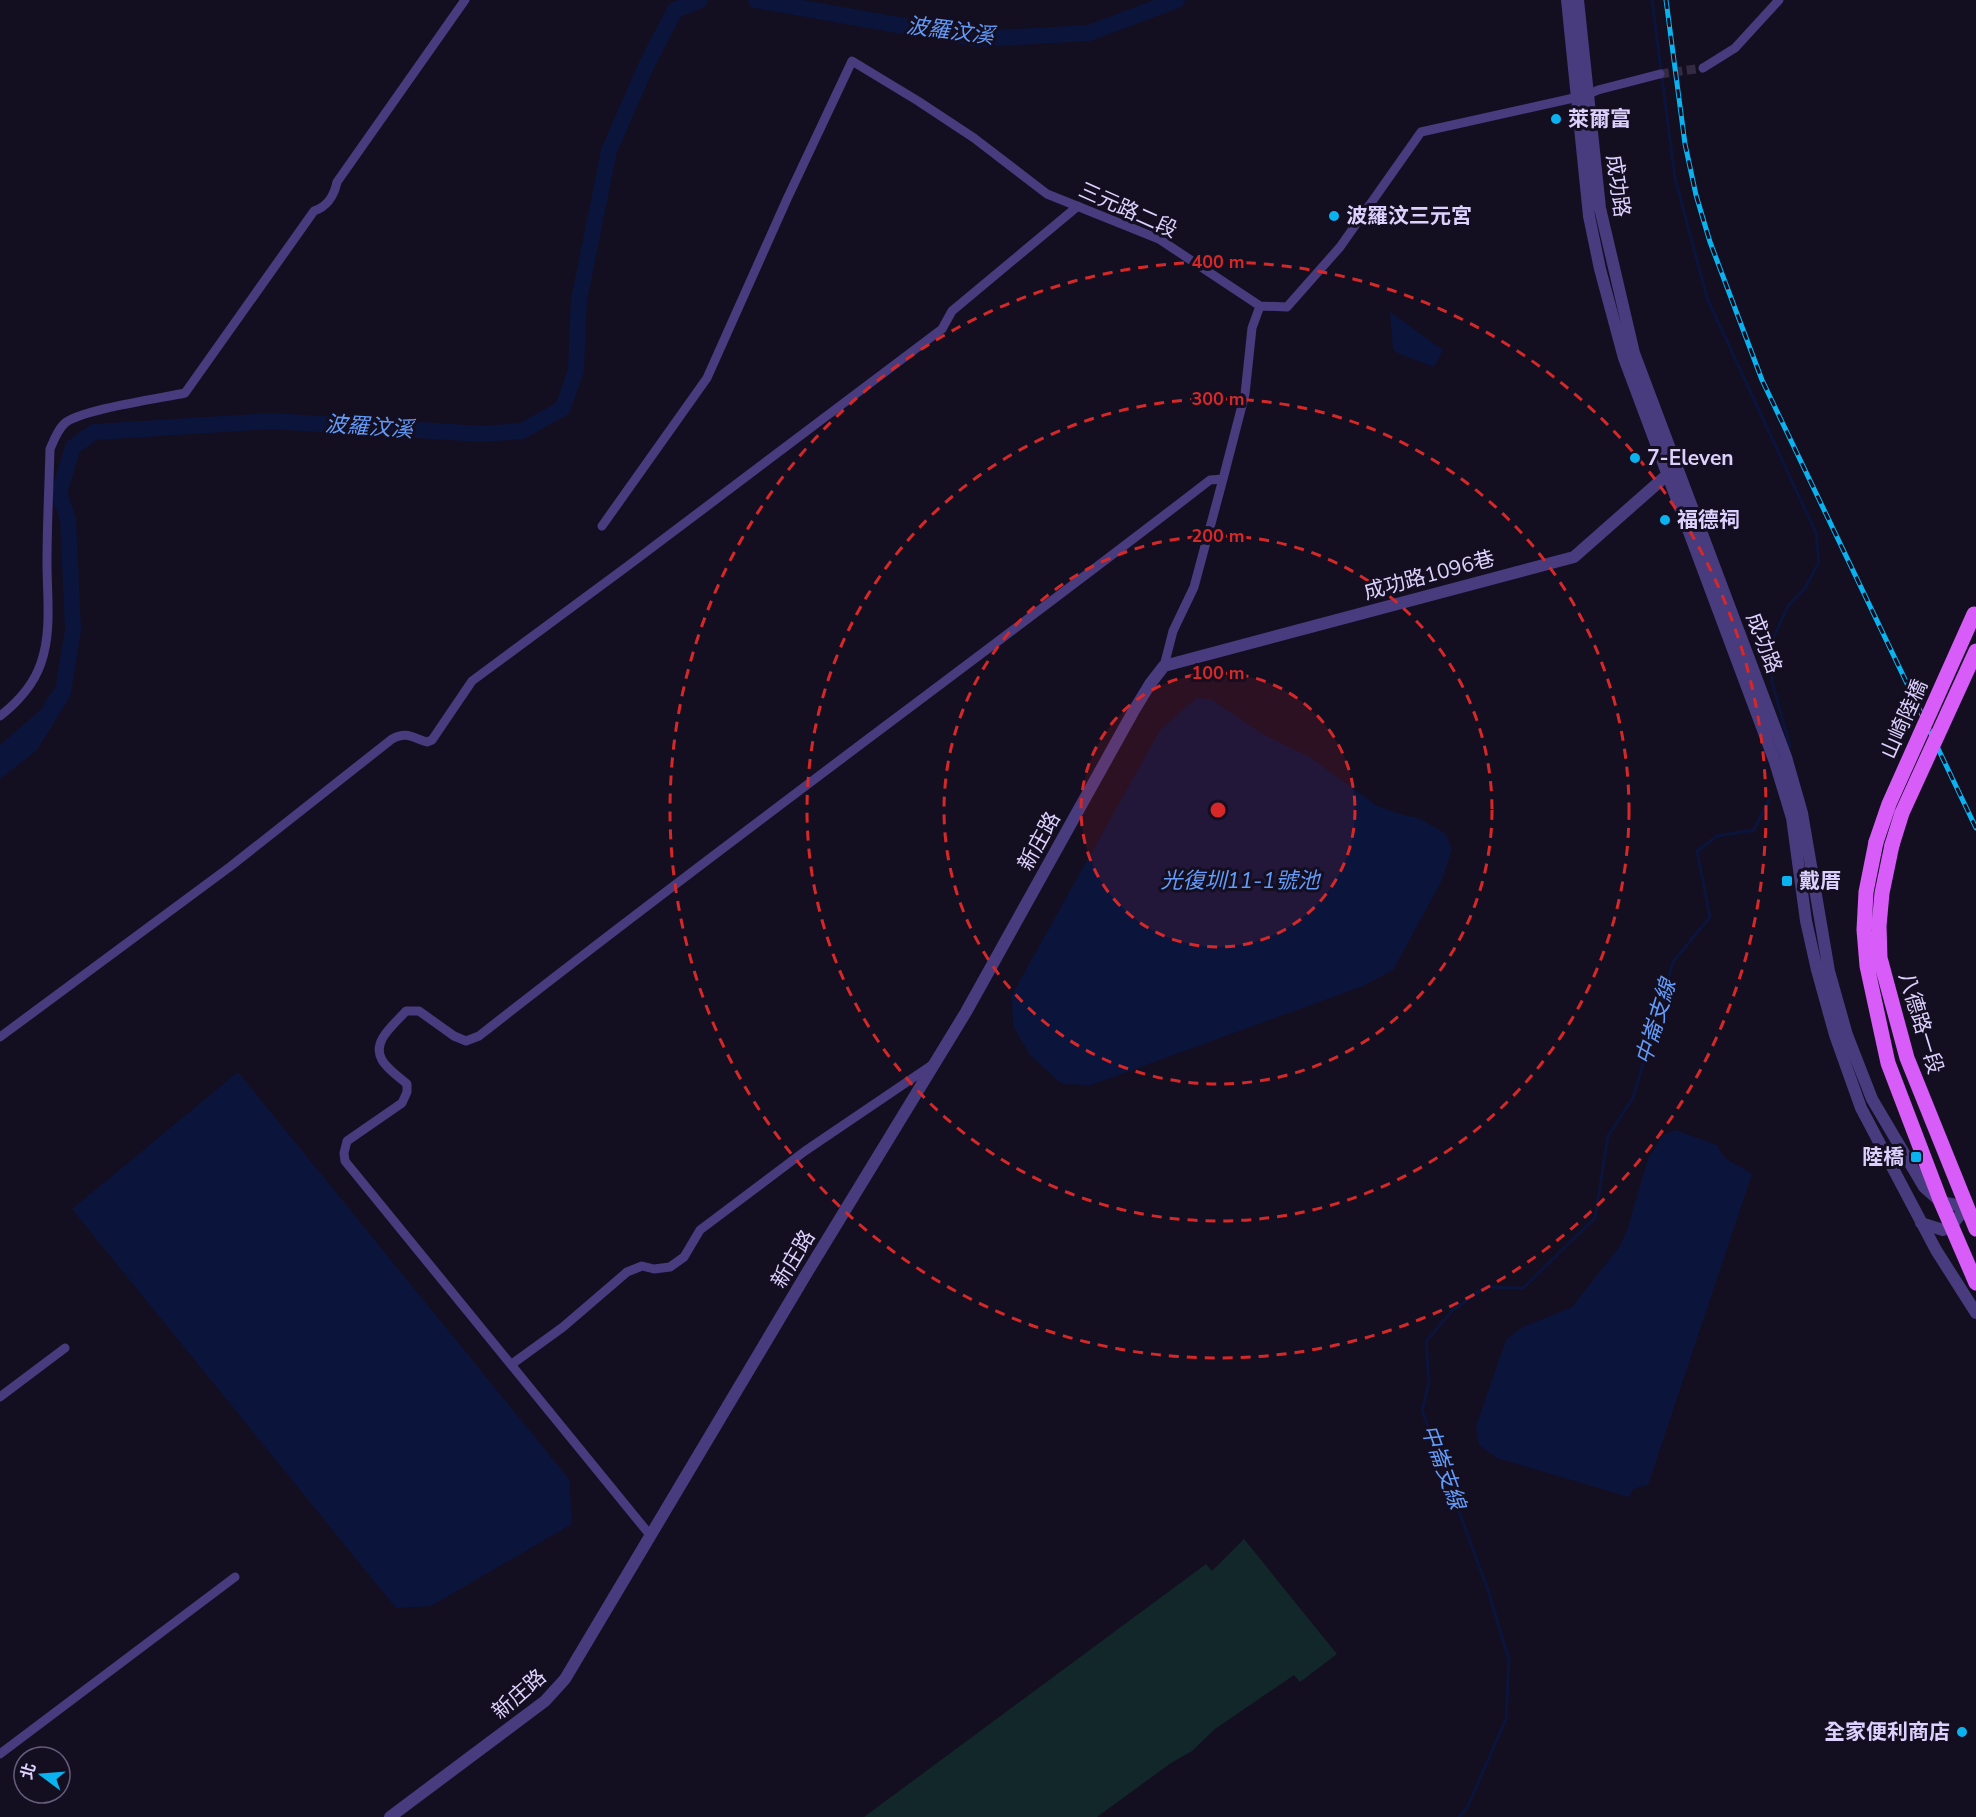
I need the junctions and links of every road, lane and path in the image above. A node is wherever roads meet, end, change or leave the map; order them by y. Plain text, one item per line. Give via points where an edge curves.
1 (465, 0) edge
2 (1567, 0) edge
3 (1578, 0) edge
4 (1779, 0) edge
5 (1703, 68) tunnel mouth
6 (1660, 74) tunnel mouth
7 (1582, 96) junction
8 (1078, 206) junction
9 (1260, 306) junction
10 (1672, 472) junction
11 (1223, 479) junction
12 (602, 526) dead end
13 (1975, 611) edge
14 (1976, 651) edge
15 (1164, 666) junction
16 (0, 716) edge
17 (1876, 842) joint
18 (1892, 845) joint
19 (0, 1037) edge
20 (933, 1065) junction
21 (1941, 1202) junction
22 (1966, 1206) junction
23 (1921, 1222) junction
24 (1952, 1225) junction
25 (1976, 1229) edge
26 (1976, 1283) edge
27 (1976, 1313) edge
28 (65, 1348) dead end
29 (512, 1364) junction
30 (0, 1397) edge
31 (650, 1535) junction
32 (235, 1577) dead end
33 (0, 1754) edge
34 (390, 1817) edge

1 - 16 street via 337,182 334,196 322,209 314,211 185,393 86,414 65,423 56,435 50,449 45,651 34,678 16,703
2 - 7 street, 成功路
3 - 7 street, 成功路
4 - 5 street via 1735,48
6 - 7 street
7 - 9 street via 1421,132 1340,247 1287,307
7 - 10 street, 成功路 via 1616,278 1634,353
8 - 9 street, 三元路二段 via 1159,239
8 - 12 street, 三元路二段 via 1047,194 974,138 852,61 707,378
8 - 19 street via 952,310 942,328 472,681 432,740 406,735 392,739 231,866
9 - 11 street via 1252,328 1245,394
10 - 15 street, 成功路1096巷 via 1574,557
10 - 21 street, 成功路 via 1786,757 1802,813 1829,971 1847,1035 1872,1099 1924,1187
10 - 23 street, 成功路 via 1792,818 1806,921 1835,1035 1861,1108
11 - 15 street via 1194,587 1173,631
11 - 29 street via 1210,480 479,1036 466,1041 419,1011 406,1011 380,1041 382,1061 407,1084 407,1092 402,1103 347,1142 345,1161
13 - 17 main road, 山崎陸橋, bridge via 1889,804
14 - 18 main road, 山崎陸橋, bridge via 1902,813
15 - 20 street, 新庄路 via 1149,684
17 - 21 main road, 八德路一段 via 1866,892 1867,966 1888,1063
18 - 22 main road, 八德路一段 via 1882,893 1880,958 1907,1058
20 - 29 street via 805,1151 700,1230 684,1257 670,1267 642,1266 627,1272
20 - 31 street, 新庄路
21 - 22 street
21 - 24 main road, 八德路一段
22 - 24 street
22 - 25 main road, 八德路一段
23 - 24 street via 1943,1230
23 - 27 street, 成功路
24 - 26 main road, 八德路一段
28 - 30 street
29 - 31 street
31 - 34 street, 新庄路 via 558,1687 545,1701
32 - 33 street

